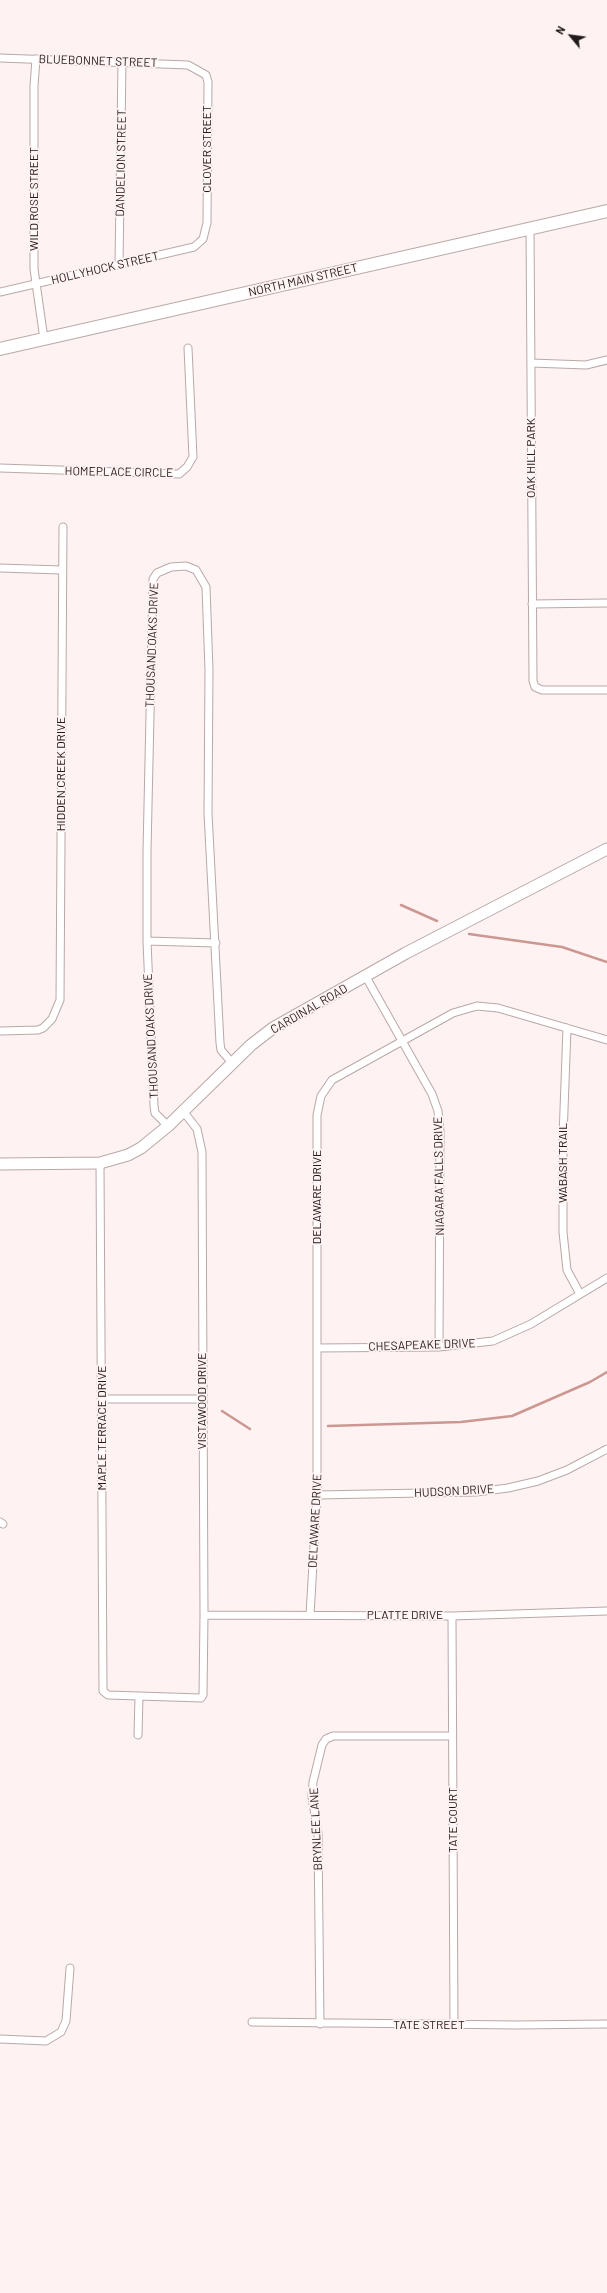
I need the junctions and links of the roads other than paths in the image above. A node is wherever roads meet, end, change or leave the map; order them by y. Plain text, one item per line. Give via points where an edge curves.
1 (0, 58) edge
2 (36, 59) junction
3 (122, 62) junction
4 (196, 68) joint
5 (607, 211) edge
6 (530, 228) junction
7 (205, 235) joint
8 (119, 264) junction
9 (36, 284) junction
10 (0, 292) edge
11 (44, 339) junction
12 (188, 348) dead end
13 (0, 349) edge
14 (607, 360) edge
15 (531, 363) junction
16 (0, 468) edge
17 (63, 527) dead end
18 (0, 568) edge
19 (61, 570) junction
20 (607, 603) edge
21 (532, 604) junction
22 (607, 690) edge
23 (607, 849) edge
24 (147, 942) junction
25 (216, 943) junction
26 (366, 977) junction
27 (567, 1028) junction
28 (0, 1031) edge
29 (607, 1040) edge
30 (401, 1041) junction
31 (233, 1064) junction
32 (183, 1111) junction
33 (168, 1126) junction
34 (100, 1163) junction
35 (0, 1164) edge
36 (607, 1278) edge
37 (580, 1294) junction
38 (439, 1347) junction
39 (317, 1348) junction
40 (102, 1399) junction
41 (202, 1399) junction
42 (607, 1449) edge
43 (317, 1495) junction
44 (607, 1611) edge
45 (204, 1615) junction
46 (310, 1615) junction
47 (452, 1616) junction
48 (139, 1697) junction
49 (138, 1735) dead end
50 (451, 1736) junction
51 (70, 1968) dead end
52 (252, 2022) dead end
53 (320, 2024) junction
54 (607, 2024) edge
55 (454, 2025) junction
56 (0, 2039) edge

1 - 2 street, BLUEBONNET STREET
2 - 3 street, BLUEBONNET STREET
2 - 9 street, WILD ROSE STREET
3 - 4 street, BLUEBONNET STREET via 188,65
3 - 8 street, DANDELION STREET
4 - 7 street, CLOVER STREET via 206,75 208,82
5 - 6 main road, NORTH MAIN STREET
6 - 11 main road, NORTH MAIN STREET
6 - 15 street, OAK HILL PARK
7 - 8 street, HOLLYHOCK STREET via 194,248
8 - 9 street, HOLLYHOCK STREET
9 - 10 street, HOLLYHOCK STREET
9 - 11 street, WILD ROSE STREET
11 - 13 main road, NORTH MAIN STREET
12 - 16 street, HOMEPLACE CIRCLE via 194,443 193,457 179,474
14 - 15 street via 586,365
15 - 21 street, OAK HILL PARK
17 - 19 street, HIDDEN CREEK DRIVE
18 - 19 street
19 - 28 street, HIDDEN CREEK DRIVE via 60,1000 52,1019 38,1030
20 - 21 street
21 - 22 street, OAK HILL PARK via 532,681 535,687 551,690
23 - 26 street, CARDINAL ROAD via 406,953
24 - 25 street
24 - 25 street, THOUSAND OAKS DRIVE via 153,579 157,573 171,567 186,566 196,570 206,587 209,670 208,813
24 - 33 street, THOUSAND OAKS DRIVE via 154,1106 155,1113
25 - 31 street, THOUSAND OAKS DRIVE via 221,1050
26 - 30 street, NIAGARA FALLS DRIVE
26 - 31 street, CARDINAL ROAD via 273,1028
27 - 29 street, DELAWARE DRIVE
27 - 30 street, DELAWARE DRIVE via 498,1008 477,1006 453,1013
27 - 37 street, WABASH TRAIL via 563,1232 567,1270
30 - 38 street, NIAGARA FALLS DRIVE via 432,1094 438,1111
30 - 39 street, DELAWARE DRIVE via 332,1080 321,1096 318,1106
31 - 32 street, CARDINAL ROAD
32 - 33 street, CARDINAL ROAD
32 - 41 street, VISTAWOOD DRIVE via 197,1130 202,1152
33 - 34 street, CARDINAL ROAD via 128,1156
34 - 35 street, CARDINAL ROAD
34 - 40 street, MAPLE TERRACE DRIVE
36 - 37 street, CHESAPEAKE DRIVE
37 - 38 street, CHESAPEAKE DRIVE via 531,1324 493,1341
38 - 39 street, CHESAPEAKE DRIVE
39 - 43 street, DELAWARE DRIVE
40 - 41 street
40 - 48 street, MAPLE TERRACE DRIVE via 104,1693
41 - 45 street, VISTAWOOD DRIVE
42 - 43 street, HUDSON DRIVE via 567,1470 538,1481 508,1488 476,1492
43 - 46 street, DELAWARE DRIVE
44 - 47 street, PLATTE DRIVE
45 - 46 street, PLATTE DRIVE
45 - 48 street, VISTAWOOD DRIVE via 202,1697
46 - 47 street, PLATTE DRIVE
47 - 50 street, TATE COURT
48 - 49 street
50 - 53 street, BRYNLEE LANE via 333,1736 326,1739 322,1746 312,1797 318,1834
50 - 55 street, TATE COURT
51 - 56 street via 66,2021 61,2032 46,2041
52 - 53 street, TATE STREET
53 - 55 street, TATE STREET
54 - 55 street, TATE STREET

